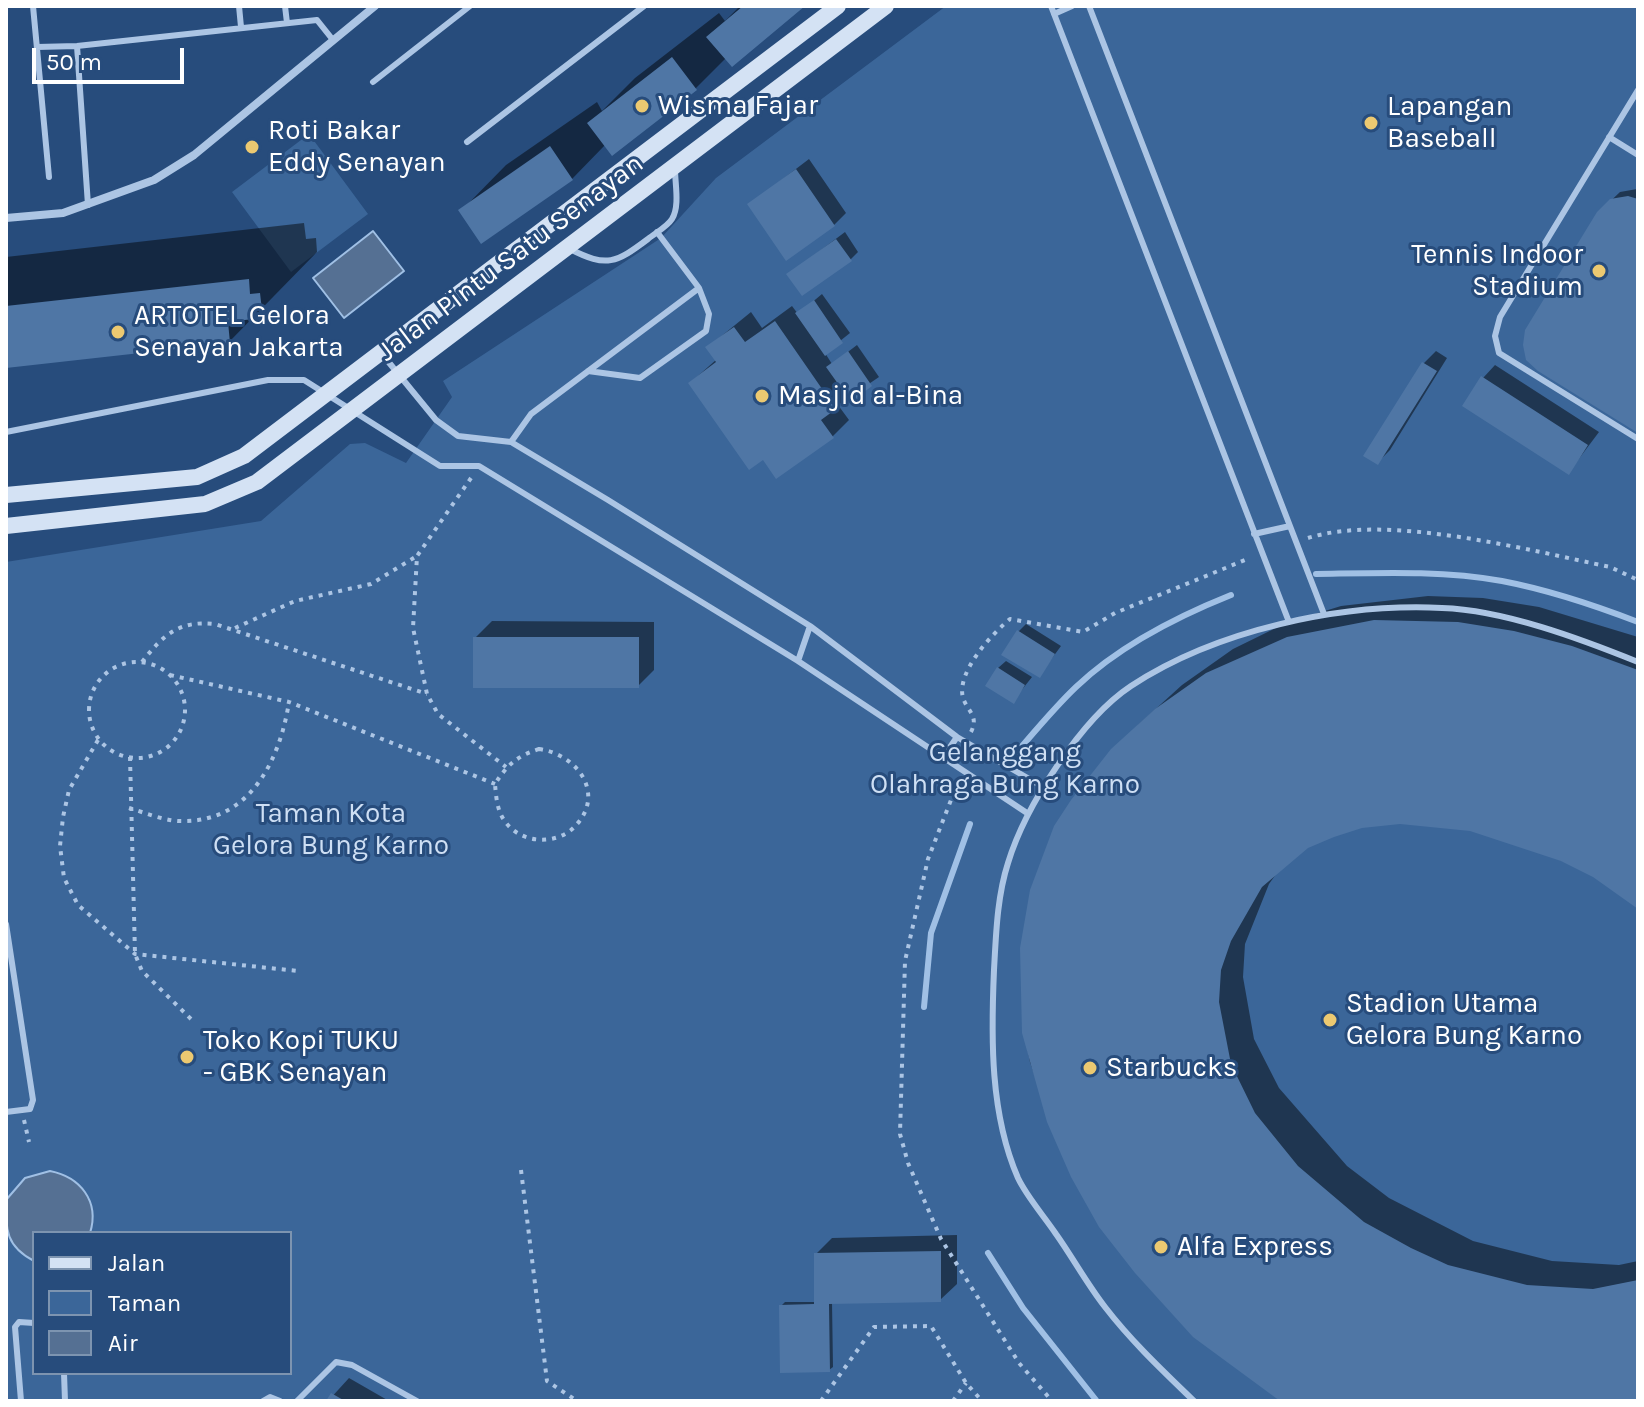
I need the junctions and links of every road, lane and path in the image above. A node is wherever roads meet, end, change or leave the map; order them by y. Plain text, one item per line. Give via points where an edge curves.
1 (33, 6) edge
2 (239, 6) edge
3 (285, 6) edge
4 (375, 6) edge
5 (470, 6) edge
6 (644, 6) edge
7 (838, 6) edge
8 (886, 6) edge
9 (1051, 6) edge
10 (1072, 6) edge
11 (1089, 6) edge
12 (1054, 14) junction
13 (287, 23) junction
14 (241, 27) junction
15 (333, 40) junction
16 (77, 46) junction
17 (37, 47) junction
18 (373, 82) dead end
19 (1638, 90) edge
20 (1609, 137) junction
21 (467, 142) dead end
22 (1638, 155) edge
23 (675, 166) junction
24 (49, 177) dead end
25 (88, 205) junction
26 (6, 218) edge
27 (657, 232) junction
28 (568, 247) junction
29 (699, 288) junction
30 (382, 354) junction
31 (588, 371) junction
32 (399, 375) junction
33 (328, 395) junction
34 (352, 413) junction
35 (6, 432) edge
36 (1638, 439) edge
37 (511, 442) junction
38 (479, 466) junction
39 (6, 495) edge
40 (6, 526) edge
41 (1290, 526) junction
42 (1254, 534) junction
43 (1295, 542) junction
44 (1261, 554) junction
45 (417, 556) junction
46 (1638, 580) edge
47 (1324, 614) junction
48 (1289, 622) junction
49 (810, 626) junction
50 (233, 629) junction
51 (798, 661) junction
52 (142, 662) junction
53 (1638, 662) edge
54 (170, 675) junction
55 (427, 694) junction
56 (289, 702) junction
57 (957, 737) junction
58 (98, 740) junction
59 (968, 744) junction
60 (130, 757) junction
61 (942, 759) junction
62 (506, 767) junction
63 (962, 772) junction
64 (495, 784) junction
65 (1043, 787) junction
66 (129, 808) junction
67 (1027, 813) junction
68 (6, 924) edge
69 (135, 954) junction
70 (9, 968) edge
71 (298, 971) dead end
72 (192, 1020) dead end
73 (21, 1110) junction
74 (6, 1112) edge
75 (29, 1142) dead end
76 (521, 1170) dead end
77 (32, 1323) edge
78 (64, 1375) edge
79 (966, 1383) junction
80 (21, 1401) edge
81 (65, 1401) edge
82 (263, 1401) edge
83 (280, 1401) edge
84 (297, 1401) edge
85 (417, 1401) edge
86 (577, 1401) edge
87 (821, 1401) edge
88 (953, 1401) edge
89 (982, 1401) edge
90 (1052, 1401) edge
91 (1194, 1401) edge

1 - 17 lane
2 - 14 lane
3 - 13 lane
4 - 15 street
5 - 18 lane
6 - 21 lane
7 - 30 main road, Jalan Pintu Satu Senayan
8 - 23 main road, Jalan Pintu Satu Senayan
9 - 12 lane
10 - 12 lane
11 - 41 lane
12 - 42 lane
13 - 14 lane
13 - 15 lane via 317,20
14 - 16 lane
15 - 25 street via 194,155 154,180
16 - 17 lane
16 - 25 lane
17 - 24 lane
19 - 20 lane
20 - 22 lane
20 - 36 lane via 1500,317 1495,336 1499,353
23 - 27 lane via 676,206 671,220
23 - 28 main road, Jalan Pintu Satu Senayan
25 - 26 street
27 - 28 lane via 619,260 594,261
27 - 29 lane
28 - 32 main road, Jalan Pintu Satu Senayan
29 - 31 lane
29 - 31 lane via 709,314 706,331 640,378
30 - 32 lane
30 - 33 main road, Jalan Pintu Satu Senayan
31 - 37 lane via 531,414
32 - 34 main road, Jalan Pintu Satu Senayan
32 - 37 lane via 436,420 458,436
33 - 34 lane
33 - 35 lane via 304,380 268,380
33 - 39 main road, Jalan Pintu Satu Senayan via 244,456 197,477
34 - 38 lane via 440,466
34 - 40 main road, Jalan Pintu Satu Senayan via 233,495 205,504
37 - 49 lane
38 - 45 path
38 - 51 lane
41 - 42 lane
41 - 43 lane
42 - 44 lane
43 - 46 path via 1330,531 1426,533 1610,567
43 - 47 lane
44 - 48 lane
44 - 59 path via 1115,613 1083,632 1010,619 987,638 967,674 964,700 975,724
45 - 50 path via 371,584 295,601
45 - 55 path via 413,628
47 - 48 lane
47 - 53 lane via 1445,607 1567,633
48 - 65 lane via 1169,664 1127,689 1083,734
49 - 51 lane
49 - 57 lane
50 - 52 path via 196,622 181,626 162,636
50 - 55 path
51 - 61 lane
52 - 54 path
52 - 58 path via 115,667 96,687 89,714
54 - 56 path
54 - 60 path via 185,706 183,724 174,741 159,752
55 - 62 path via 438,714
56 - 64 path
56 - 66 path via 274,761 259,785 234,807 204,820 180,822
57 - 59 lane
57 - 61 lane
58 - 60 path
58 - 69 path via 69,790 60,846 64,878 78,905
59 - 65 lane
60 - 66 path
61 - 63 lane
62 - 64 path
62 - 64 path via 539,749 558,752 574,762 584,778 583,815 562,834 535,840 504,820
63 - 67 lane
63 - 90 path via 928,859 905,961 900,1134 941,1239 1019,1363
65 - 67 lane
66 - 69 path
67 - 91 lane via 1007,864 998,909 992,1022 1000,1124 1019,1179 1104,1306
68 - 70 lane
69 - 71 path
69 - 72 path via 142,971
70 - 73 lane via 33,1100 30,1109
73 - 74 lane
73 - 75 path
76 - 86 path via 547,1381
77 - 80 lane via 15,1327
78 - 81 lane
79 - 87 path via 931,1326 879,1325
79 - 88 path
79 - 89 path
82 - 83 lane
84 - 85 lane via 330,1367 345,1362

